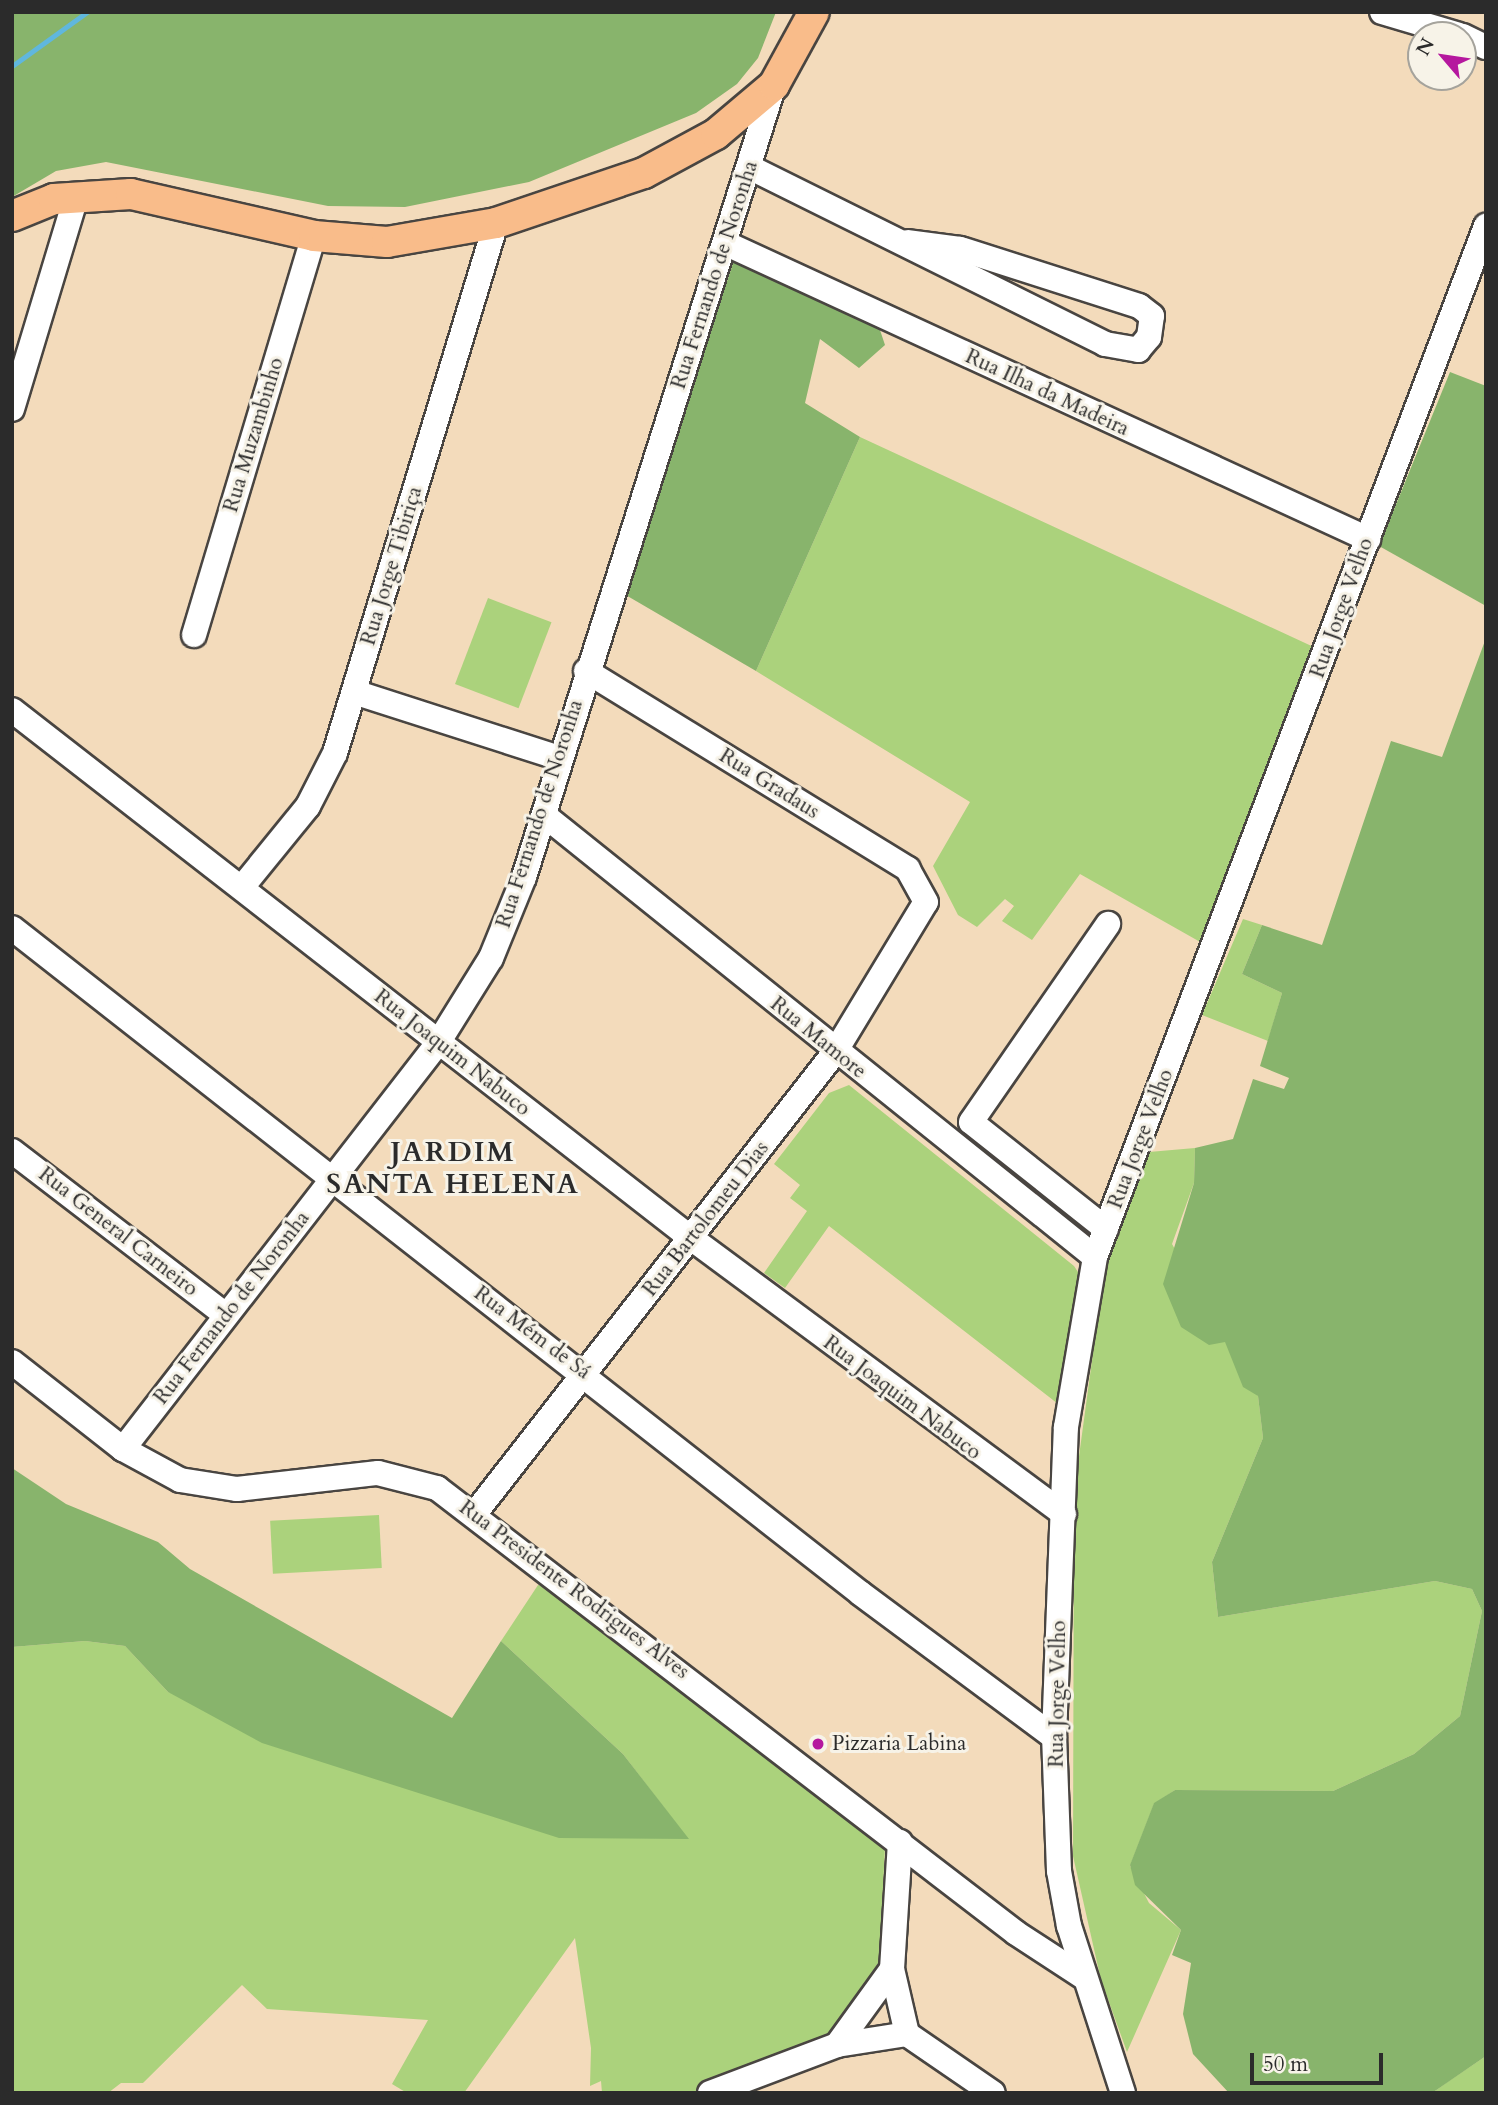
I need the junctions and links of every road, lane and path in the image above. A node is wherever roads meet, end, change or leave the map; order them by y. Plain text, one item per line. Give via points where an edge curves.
1 (814, 12) edge
2 (1382, 12) edge
3 (1412, 21) edge
4 (774, 85) junction
5 (750, 167) junction
6 (76, 197) junction
7 (12, 216) edge
8 (496, 223) junction
9 (1486, 226) edge
10 (314, 236) junction
11 (908, 242) junction
12 (727, 244) junction
13 (12, 409) edge
14 (1368, 539) junction
15 (194, 635) dead end
16 (586, 671) junction
17 (354, 692) junction
18 (16, 720) edge
19 (557, 757) junction
20 (544, 815) junction
21 (243, 886) junction
22 (922, 916) joint
23 (1108, 924) dead end
24 (12, 928) edge
25 (438, 1043) junction
26 (835, 1052) junction
27 (12, 1151) edge
28 (331, 1181) junction
29 (1106, 1229) junction
30 (691, 1238) junction
31 (1095, 1257) junction
32 (223, 1313) junction
33 (12, 1362) edge
34 (585, 1373) junction
35 (123, 1449) junction
36 (475, 1512) junction
37 (1064, 1514) junction
38 (1054, 1737) junction
39 (900, 1842) junction
40 (892, 1969) junction
41 (1082, 1976) junction
42 (907, 2035) junction
43 (837, 2045) junction
44 (710, 2093) edge
45 (993, 2093) edge
46 (1123, 2093) edge

1 - 4 main road
2 - 3 street
4 - 5 street, Rua Fernando de Noronha
4 - 8 main road via 716,134 644,173
5 - 11 street
5 - 12 street, Rua Fernando de Noronha
6 - 7 main road
6 - 10 main road via 131,194
6 - 13 street
8 - 10 main road via 387,242
8 - 17 street, Rua Jorge Tibiriça
9 - 14 street, Rua Jorge Velho
10 - 15 street, Rua Muzambinho
11 - 11 street via 1114,348 1138,350 1149,337 1152,316 1139,306 960,249
12 - 14 street, Rua Ilha da Madeira
12 - 16 street, Rua Fernando de Noronha
14 - 29 street, Rua Jorge Velho
16 - 19 street, Rua Fernando de Noronha
16 - 22 street, Rua Gradaus via 908,869 925,891
17 - 19 street
17 - 21 street, Rua Jorge Tibiriça via 321,782
18 - 21 street, Rua Joaquim Nabuco
19 - 20 street, Rua Fernando de Noronha
20 - 25 street, Rua Fernando de Noronha via 507,924
20 - 26 street, Rua Mamore
21 - 25 street, Rua Joaquim Nabuco
22 - 26 street, Rua Bartolomeu Dias
23 - 29 street via 971,1122
24 - 28 street, Rua Mém de Sá
25 - 28 street, Rua Fernando de Noronha
25 - 30 street, Rua Joaquim Nabuco
26 - 30 street, Rua Bartolomeu Dias
26 - 31 street, Rua Mamore
27 - 32 street, Rua General Carneiro
28 - 32 street, Rua Fernando de Noronha
28 - 34 street, Rua Mém de Sá
29 - 31 street, Rua Jorge Velho
30 - 34 street, Rua Bartolomeu Dias
30 - 37 street, Rua Joaquim Nabuco
31 - 37 street, Rua Jorge Velho via 1066,1427
32 - 35 street, Rua Fernando de Noronha
33 - 35 street, Rua Presidente Rodrigues Alves
34 - 36 street, Rua Bartolomeu Dias
34 - 38 street, Rua Mém de Sá via 860,1593
35 - 36 street, Rua Presidente Rodrigues Alves via 202,1487 378,1473 437,1488
36 - 39 street, Rua Presidente Rodrigues Alves
37 - 38 street, Rua Jorge Velho
38 - 41 street, Rua Jorge Velho via 1059,1871
39 - 40 street
39 - 41 street, Rua Presidente Rodrigues Alves
40 - 42 street
40 - 43 street
41 - 46 street, Rua Jorge Velho
42 - 43 street
42 - 45 street
43 - 44 street

